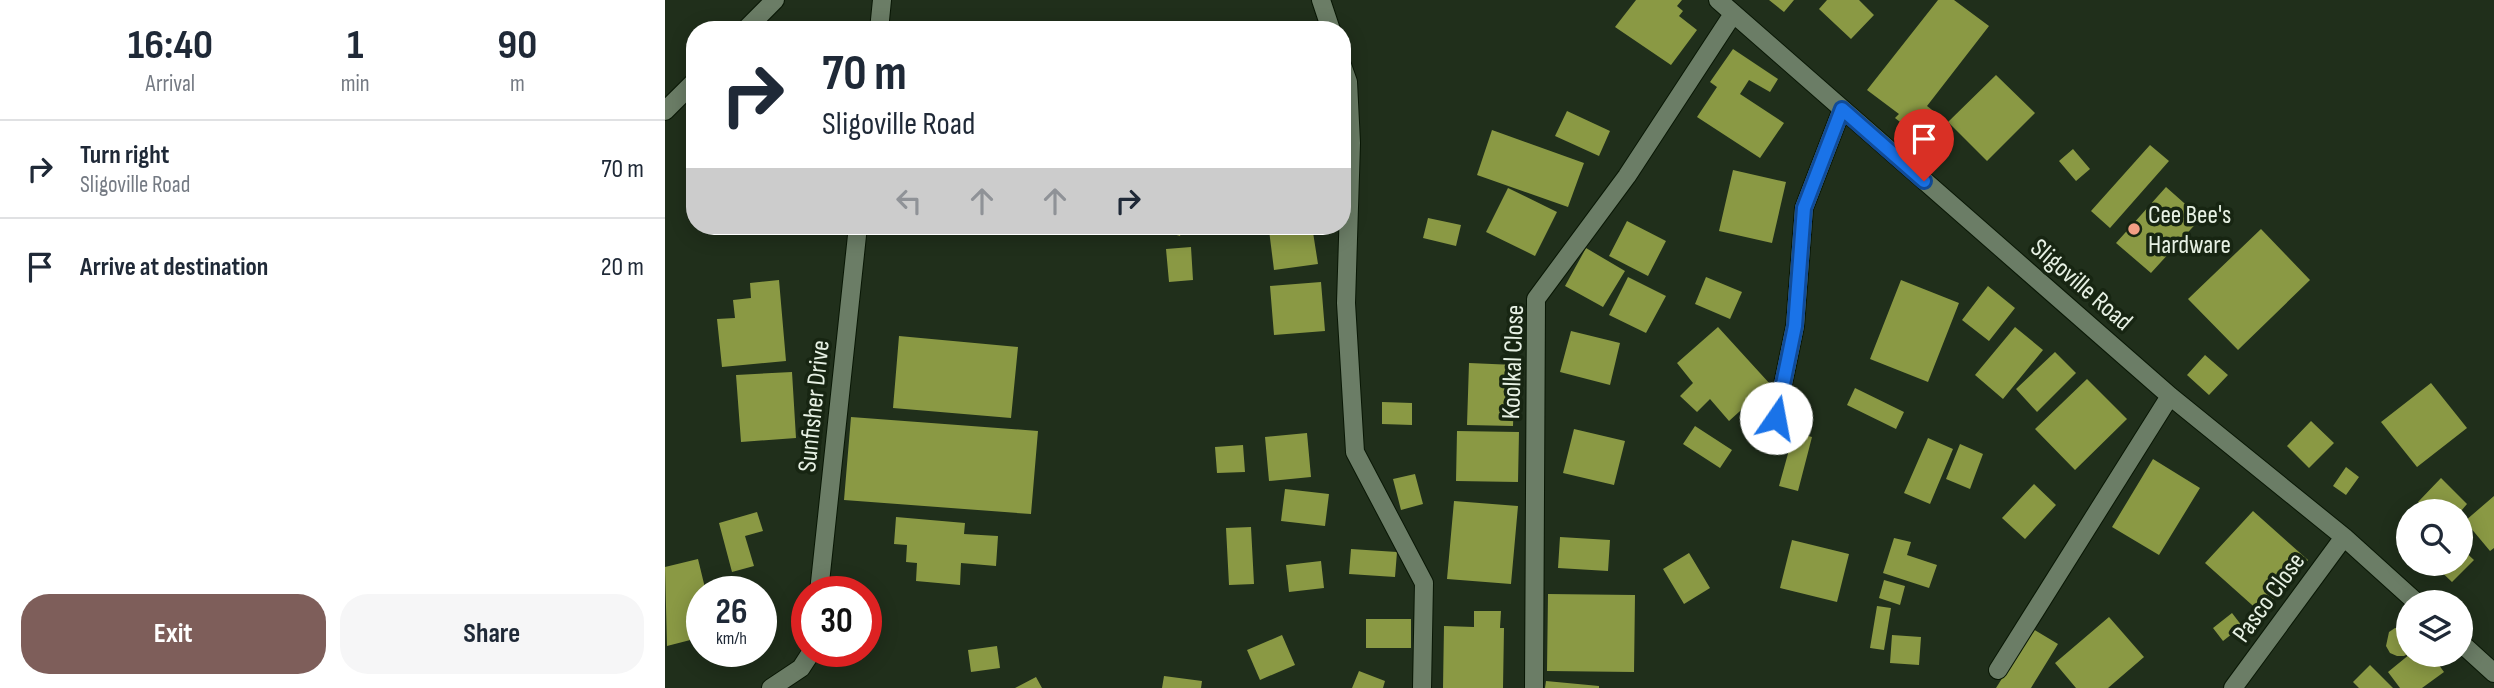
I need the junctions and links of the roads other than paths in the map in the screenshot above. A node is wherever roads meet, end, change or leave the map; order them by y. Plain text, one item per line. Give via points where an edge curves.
1 (775, 0) edge
2 (882, 0) edge
3 (1321, 0) edge
4 (1719, 0) edge
5 (1733, 14) junction
6 (754, 21) edge
7 (880, 21) edge
8 (1328, 21) edge
9 (686, 89) edge
10 (1842, 109) junction
11 (665, 110) edge
12 (857, 235) edge
13 (1348, 235) edge
14 (2170, 396) junction
15 (1776, 418) dead end
16 (2344, 537) junction
17 (821, 576) edge
18 (2403, 590) edge
19 (2473, 654) edge
20 (802, 667) edge
21 (1998, 670) dead end
22 (2494, 673) edge
23 (771, 688) edge
24 (1422, 688) edge
25 (1534, 688) edge
26 (2233, 688) edge

1 - 6 street
2 - 7 street
3 - 8 street
4 - 5 street, Sligoville Road
5 - 10 street, Sligoville Road
5 - 25 street, Koolkal Close via 1627,176 1537,299
9 - 11 street
10 - 14 street, Sligoville Road
10 - 15 street via 1804,208 1795,326
12 - 17 street, Sunfisher Drive
13 - 24 street via 1346,303 1355,452 1424,583
14 - 16 street, Sligoville Road
14 - 21 street
16 - 18 street, Sligoville Road
16 - 26 street, Pasco Close
19 - 22 street
20 - 23 street

